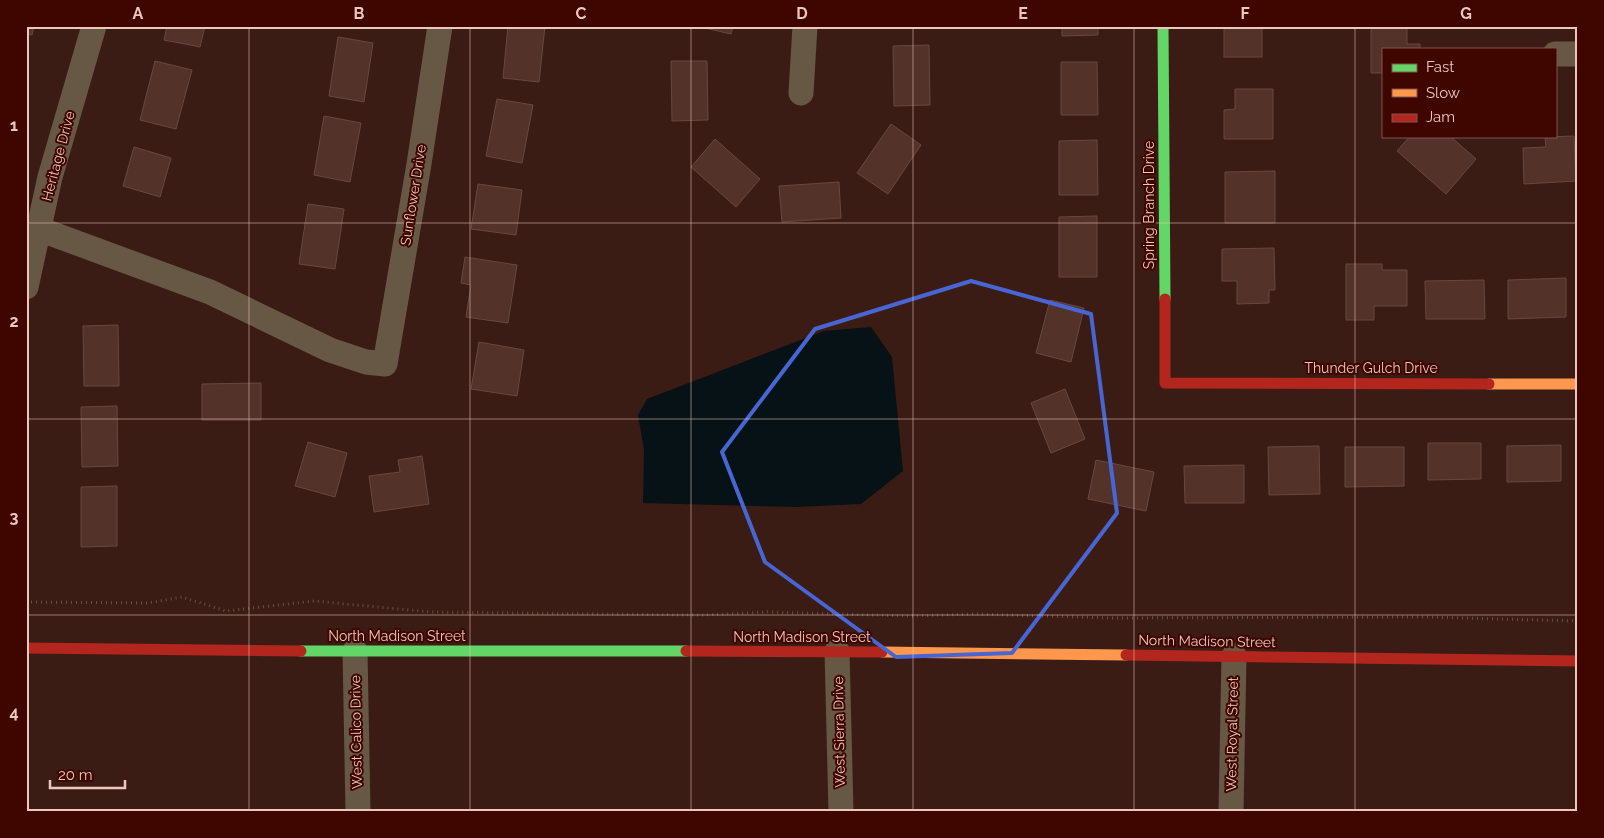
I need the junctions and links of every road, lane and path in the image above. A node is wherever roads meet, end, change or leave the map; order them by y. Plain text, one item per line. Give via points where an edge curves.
1 (94, 26) edge
2 (440, 26) edge
3 (805, 26) edge
4 (1163, 26) edge
5 (1556, 54) edge
6 (1578, 54) edge
7 (801, 93) dead end
8 (39, 230) junction
9 (26, 287) edge
10 (1165, 383) joint
11 (1578, 384) edge
12 (26, 602) edge
13 (1578, 620) edge
14 (26, 648) edge
15 (355, 651) junction
16 (837, 652) junction
17 (1234, 656) junction
18 (1578, 661) edge
19 (358, 812) edge
20 (841, 812) edge
21 (1231, 812) edge

1 - 8 street, Heritage Drive via 50,178
2 - 8 street, Sunflower Drive via 385,364 366,362 330,350 210,292
3 - 7 street
4 - 10 street, Spring Branch Drive
5 - 6 street
8 - 9 street, Heritage Drive
10 - 11 street, Thunder Gulch Drive
12 - 13 path via 148,603 182,597 226,611 314,601 432,612
14 - 15 street, North Madison Street
15 - 16 street, North Madison Street
15 - 19 street, West Calico Drive
16 - 17 street, North Madison Street
16 - 20 street, West Sierra Drive
17 - 18 street, North Madison Street
17 - 21 street, West Royal Street

